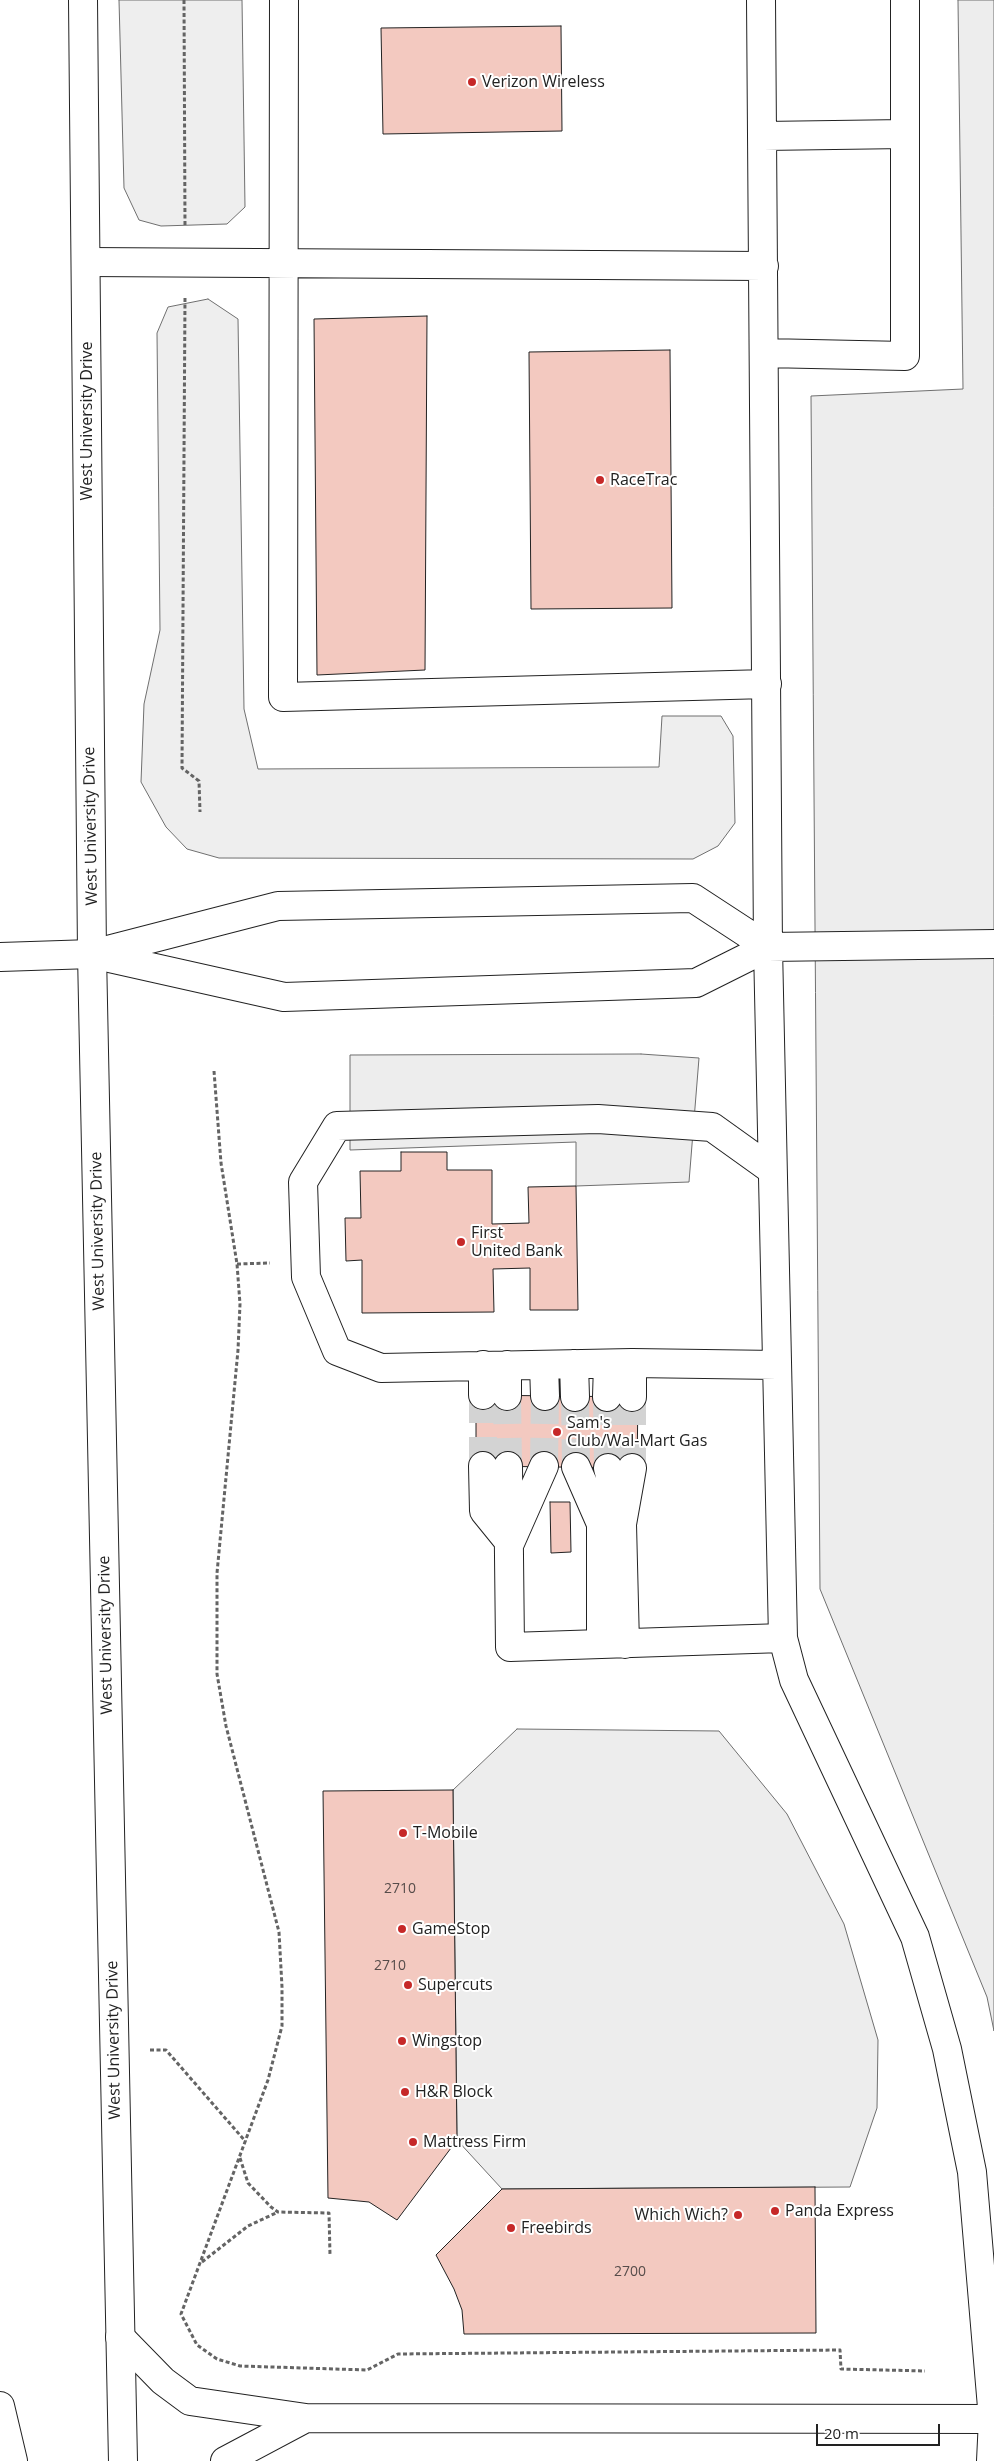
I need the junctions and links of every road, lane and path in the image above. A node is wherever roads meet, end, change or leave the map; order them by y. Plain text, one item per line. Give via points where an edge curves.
1 (83, 0) edge
2 (184, 0) edge
3 (284, 0) edge
4 (761, 0) edge
5 (904, 0) edge
6 (905, 134) junction
7 (762, 136) junction
8 (87, 262) junction
9 (185, 262) junction
10 (283, 262) junction
11 (764, 266) junction
12 (765, 353) junction
13 (766, 684) junction
14 (200, 812) dead end
15 (994, 944) edge
16 (768, 947) junction
17 (92, 954) junction
18 (0, 957) edge
19 (214, 1071) dead end
20 (772, 1170) junction
21 (574, 1364) junction
22 (620, 1364) junction
23 (495, 1365) junction
24 (544, 1365) junction
25 (776, 1365) junction
26 (495, 1396) tunnel mouth
27 (545, 1396) tunnel mouth
28 (576, 1397) tunnel mouth
29 (620, 1397) tunnel mouth
30 (496, 1466) tunnel mouth
31 (544, 1466) tunnel mouth
32 (576, 1467) tunnel mouth
33 (620, 1468) tunnel mouth
34 (611, 1524) junction
35 (510, 1543) junction
36 (783, 1638) junction
37 (613, 1644) junction
38 (114, 2051) junction
39 (246, 2142) junction
40 (240, 2157) junction
41 (278, 2212) junction
42 (330, 2255) dead end
43 (201, 2262) junction
44 (120, 2337) junction
45 (926, 2371) dead end
46 (0, 2406) edge
47 (306, 2418) junction
48 (993, 2419) edge
49 (13, 2461) edge
50 (122, 2461) edge
51 (225, 2461) edge
52 (991, 2461) edge

1 - 8 main road, West University Drive
2 - 9 path
3 - 10 main road
4 - 7 main road
5 - 6 main road
6 - 7 main road
6 - 12 main road via 905,356
7 - 11 main road
8 - 9 main road
8 - 17 main road, West University Drive
9 - 10 main road
9 - 14 path via 182,768 199,781
10 - 11 main road
10 - 13 main road via 283,697
11 - 12 main road
12 - 13 main road
13 - 16 main road
15 - 16 main road
16 - 17 main road via 696,983 284,997
16 - 17 main road via 693,898 278,906
16 - 20 main road
17 - 18 main road
17 - 38 main road, West University Drive
19 - 39 path via 221,1163 240,1304 217,1573 218,1674 226,1726 279,1932 282,1987 282,2026 268,2080
20 - 23 main road via 712,1127 598,1119 337,1126 303,1182 306,1278 337,1351 381,1368
20 - 25 main road
21 - 22 main road
21 - 24 main road
21 - 28 main road
22 - 25 main road
22 - 29 main road
23 - 24 main road
23 - 26 main road
24 - 27 main road
25 - 36 main road
30 - 35 main road
31 - 35 main road
32 - 34 main road
33 - 34 main road
34 - 37 main road
35 - 37 main road via 510,1647
36 - 37 main road
36 - 48 main road via 794,1680 915,1938 947,2049 972,2172
38 - 39 path via 166,2050
38 - 44 main road, West University Drive
39 - 40 path
40 - 41 path via 248,2183
40 - 43 path
41 - 42 path via 329,2213
41 - 43 path via 248,2226
43 - 45 path via 181,2314 197,2345 216,2359 240,2366 367,2370 398,2354 840,2350 840,2368
44 - 47 main road via 163,2381 190,2401
44 - 50 main road, West University Drive
46 - 49 main road
47 - 48 main road
47 - 51 main road
48 - 52 main road

